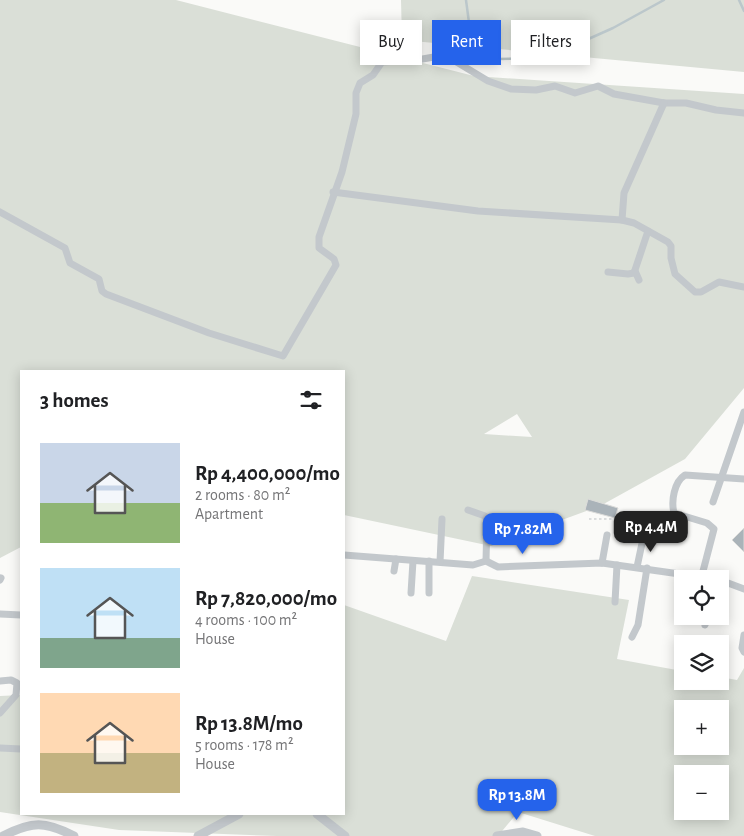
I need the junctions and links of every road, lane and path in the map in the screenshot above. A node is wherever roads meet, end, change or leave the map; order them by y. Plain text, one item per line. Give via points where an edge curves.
1 (664, 103) junction
2 (744, 113) edge
3 (333, 192) junction
4 (0, 212) edge
5 (622, 220) junction
6 (648, 231) junction
7 (635, 271) junction
8 (608, 272) dead end
9 (639, 280) dead end
10 (744, 287) edge
11 (744, 412) edge
12 (721, 478) junction
13 (744, 479) edge
14 (713, 502) dead end
15 (468, 510) dead end
16 (674, 513) junction
17 (442, 519) dead end
18 (589, 519) dead end
19 (644, 534) dead end
20 (607, 535) dead end
21 (345, 555) edge
22 (396, 560) junction
23 (413, 561) junction
24 (429, 561) junction
25 (486, 561) junction
26 (440, 562) junction
27 (602, 563) junction
28 (617, 565) junction
29 (637, 567) junction
30 (647, 568) junction
31 (704, 570) edge
32 (394, 571) dead end
33 (674, 572) edge
34 (729, 583) edge
35 (744, 589) edge
36 (411, 593) dead end
37 (429, 593) dead end
38 (615, 602) dead end
39 (0, 614) edge
40 (20, 615) edge
41 (744, 635) edge
42 (632, 637) dead end
43 (744, 652) edge
44 (0, 681) edge
45 (0, 713) edge
46 (0, 748) edge
47 (20, 748) edge
48 (237, 815) edge
49 (318, 815) edge
50 (3, 836) edge
51 (74, 836) edge
52 (198, 836) edge
53 (346, 836) edge
54 (498, 836) edge
55 (537, 836) edge

1 - 2 street via 686,103
1 - 3 street via 614,94 598,86 575,93 555,86 536,90 503,87 488,82 445,55 382,62 373,76 358,86 356,114 342,172
1 - 5 street via 624,193
3 - 4 street via 318,245 336,260 336,265 287,353 282,356 209,333 106,294 99,279 70,263 65,248
3 - 5 street via 488,212
5 - 6 street
6 - 7 street
6 - 10 street via 668,242 675,274 695,292 719,282
7 - 8 street via 631,274
7 - 9 street
11 - 12 street
12 - 13 street
12 - 14 street
12 - 16 street via 689,474 680,478 674,494
15 - 25 street via 487,519
16 - 18 path via 640,519
16 - 31 street via 707,523 714,529
17 - 26 street
19 - 29 street
20 - 27 street
21 - 22 street
22 - 23 street
22 - 32 street
23 - 24 street
23 - 36 street
24 - 26 street
24 - 37 street
25 - 26 street via 473,565
25 - 27 street via 498,568
27 - 28 street
28 - 29 street
28 - 38 street
29 - 30 street
30 - 33 street
30 - 42 street via 638,626
34 - 35 street
39 - 40 street
41 - 43 street
44 - 45 street via 17,683 16,695
46 - 47 street
48 - 52 street
49 - 53 street
50 - 51 street via 26,826 44,824 56,826
54 - 55 street via 523,832

